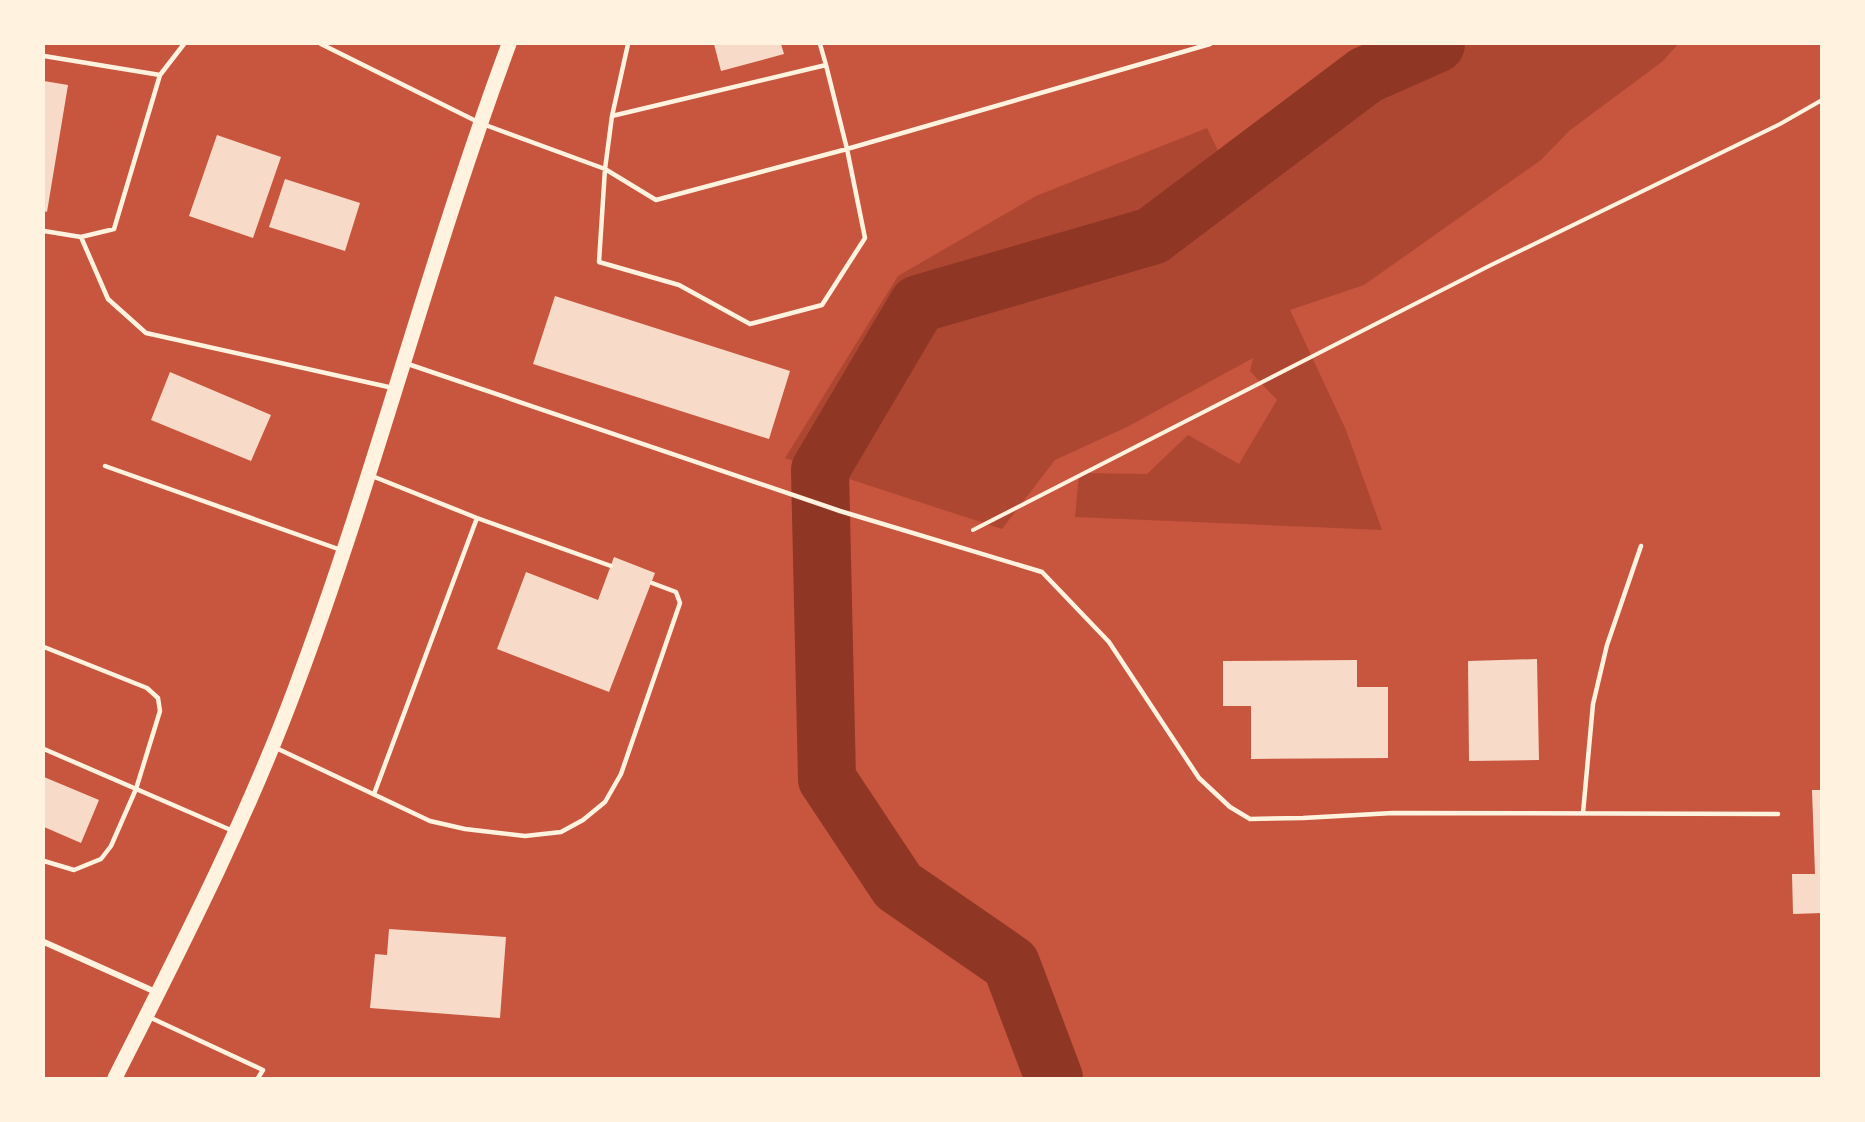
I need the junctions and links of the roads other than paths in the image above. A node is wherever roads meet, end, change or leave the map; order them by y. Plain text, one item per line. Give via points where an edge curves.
1 (184, 44) edge
2 (321, 44) edge
3 (509, 44) edge
4 (628, 44) edge
5 (820, 44) edge
6 (1210, 44) edge
7 (44, 57) edge
8 (826, 65) junction
9 (160, 75) junction
10 (612, 116) junction
11 (480, 123) junction
12 (847, 149) junction
13 (605, 169) junction
14 (44, 231) edge
15 (81, 237) junction
16 (403, 363) junction
17 (395, 389) junction
18 (105, 466) dead end
19 (368, 474) junction
20 (477, 518) junction
21 (1641, 546) dead end
22 (343, 551) junction
23 (611, 566) dead end
24 (652, 583) dead end
25 (44, 647) edge
26 (272, 746) junction
27 (44, 749) edge
28 (136, 789) junction
29 (374, 794) junction
30 (1583, 813) junction
31 (1778, 814) dead end
32 (236, 832) junction
33 (44, 861) edge
34 (44, 942) edge
35 (158, 993) junction
36 (147, 1016) junction
37 (115, 1078) edge
38 (258, 1078) edge

1 - 9 lane
2 - 11 lane
3 - 11 main road
4 - 10 lane
5 - 8 lane
6 - 12 lane
7 - 9 lane
8 - 10 lane
8 - 12 lane
9 - 15 lane via 114,228
10 - 13 lane
11 - 13 lane
11 - 16 main road
12 - 13 lane via 656,200
12 - 13 lane via 865,238 822,305 750,324 679,285 599,262
14 - 15 lane
15 - 17 lane via 108,299 146,333
16 - 17 main road
16 - 30 lane via 840,511 1042,572 1109,642 1199,778 1230,807 1250,819 1393,813
17 - 19 main road
18 - 22 lane
19 - 20 lane
19 - 22 main road
20 - 23 lane
20 - 29 lane
21 - 30 lane via 1607,645 1593,704
22 - 26 main road
24 - 29 lane via 676,592 680,603 621,774 605,802 583,820 561,832 525,836 465,829 430,821
25 - 28 lane via 147,688 158,698 160,711
26 - 29 lane
26 - 32 main road
27 - 28 lane
28 - 32 lane
28 - 33 lane via 111,846 101,859 74,870
30 - 31 lane
32 - 35 main road
34 - 35 street
35 - 36 main road
36 - 37 main road
36 - 38 lane via 263,1070

